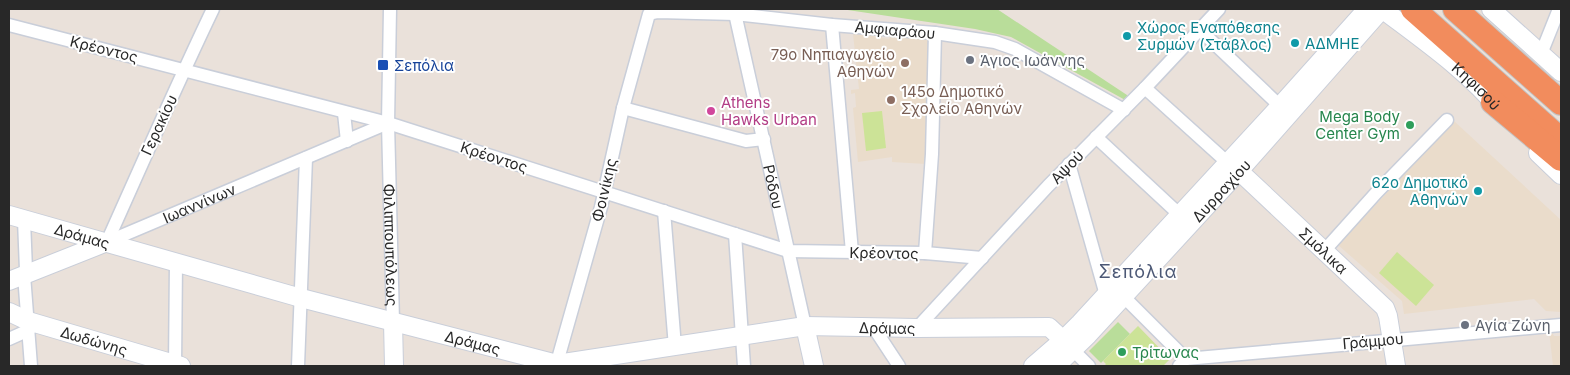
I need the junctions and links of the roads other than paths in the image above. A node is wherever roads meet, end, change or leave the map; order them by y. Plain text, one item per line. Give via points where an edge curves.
1 (213, 9) edge
2 (390, 9) edge
3 (1220, 9) edge
4 (1350, 9) edge
5 (1367, 9) edge
6 (1382, 9) edge
7 (1455, 9) edge
8 (1491, 9) edge
9 (1559, 9) edge
10 (735, 11) edge
11 (649, 14) joint
12 (1412, 16) edge
13 (9, 25) edge
14 (832, 25) junction
15 (1200, 30) junction
16 (934, 33) junction
17 (1353, 34) junction
18 (1541, 54) junction
19 (184, 69) junction
20 (1561, 72) edge
21 (1145, 88) junction
22 (1493, 102) junction
23 (1561, 103) edge
24 (1280, 106) junction
25 (623, 108) junction
26 (1124, 110) junction
27 (344, 112) junction
28 (1447, 120) dead end
29 (388, 123) junction
30 (1096, 137) junction
31 (764, 139) junction
32 (1561, 140) edge
33 (347, 141) junction
34 (306, 158) junction
35 (1561, 159) edge
36 (1069, 164) junction
37 (1233, 167) junction
38 (1561, 175) edge
39 (604, 192) junction
40 (664, 211) junction
41 (1180, 215) junction
42 (16, 218) edge
43 (735, 234) junction
44 (107, 242) junction
45 (788, 250) junction
46 (1324, 251) junction
47 (852, 252) junction
48 (925, 253) junction
49 (982, 258) junction
50 (176, 262) junction
51 (17, 278) edge
52 (1115, 296) junction
53 (301, 298) junction
54 (9, 312) edge
55 (392, 322) junction
56 (29, 325) junction
57 (1561, 325) edge
58 (805, 326) junction
59 (874, 328) junction
60 (917, 328) junction
61 (741, 335) junction
62 (9, 339) edge
63 (1391, 340) junction
64 (1068, 345) junction
65 (675, 347) junction
66 (1182, 363) edge
67 (556, 365) edge
68 (31, 366) edge
69 (177, 366) edge
70 (298, 366) edge
71 (394, 366) edge
72 (744, 366) edge
73 (814, 366) edge
74 (899, 366) edge
75 (1033, 366) edge
76 (1056, 366) edge
77 (1089, 366) edge
78 (1396, 366) edge

1 - 19 street, Γερακίου
2 - 29 street, Φιλιππουπόλεως
3 - 15 street, Αψού
4 - 17 street
5 - 17 street
6 - 12 street, Κηφισού
6 - 17 street, Δυρραχίου
7 - 23 highway
8 - 18 street
9 - 18 street
10 - 11 street, Αμφιαράου
10 - 14 street, Αμφιαράου
10 - 31 street, Ρόδου
11 - 25 street, Φοινίκης
12 - 17 street via 1385,27
12 - 22 street, Κηφισού via 1437,51
12 - 32 highway
13 - 19 street, Κρέοντος
14 - 16 street, Αμφιαράου
14 - 47 street
15 - 21 street, Αψού
15 - 24 street
16 - 26 street, Αμφιαράου via 995,42 1015,49
16 - 48 street via 932,154
17 - 24 street, Δυρραχίου
17 - 37 street, Δυρραχίου
18 - 20 street
19 - 27 street, Κρέοντος
19 - 44 street, Γερακίου
21 - 26 street, Αψού
21 - 37 street, Σμόλικα
22 - 35 highway
22 - 38 street, Κηφισού via 1520,135
24 - 37 street, Δυρραχίου
25 - 31 street via 746,141
25 - 39 street, Φοινίκης
26 - 30 street, Αψού
27 - 29 street, Κρέοντος
27 - 33 street
28 - 46 street
29 - 33 street, Ιωαννίνων
29 - 39 street, Κρέοντος
29 - 55 street, Φιλιππουπόλεως
30 - 36 street, Αψού
30 - 41 street
31 - 45 street, Ρόδου
33 - 34 street, Ιωαννίνων
34 - 44 street, Ιωαννίνων
34 - 53 street
36 - 49 street, Αψού
36 - 52 street
37 - 41 street, Δυρραχίου
37 - 46 street, Σμόλικα
37 - 52 street, Δυρραχίου
39 - 40 street, Κρέοντος
39 - 67 street, Φοινίκης
40 - 43 street, Κρέοντος
40 - 65 street
41 - 52 street, Δυρραχίου
42 - 44 street, Δράμας
42 - 51 street via 26,270
43 - 45 street, Κρέοντος
43 - 61 street
44 - 50 street, Δράμας
44 - 51 street, Ιωαννίνων
45 - 47 street, Κρέοντος
45 - 58 street, Ρόδου
46 - 63 street, Σμόλικα via 1379,300 1388,316
47 - 48 street, Κρέοντος
48 - 49 street, Κρέοντος
49 - 60 street, Αψού
50 - 53 street, Δράμας
50 - 69 street
51 - 56 street
52 - 64 street, Δυρραχίου
52 - 66 street, Γράμμου
53 - 55 street, Δράμας
53 - 70 street
54 - 56 street, Δωδώνης
55 - 67 street, Δράμας
55 - 71 street, Φιλιππουπόλεως
56 - 62 street
56 - 68 street
56 - 69 street, Δωδώνης
57 - 63 street, Γράμμου
58 - 59 street, Δράμας
58 - 61 street, Δράμας
58 - 73 street, Ρόδου
59 - 60 street, Δράμας
59 - 74 street
60 - 64 street, Δράμας via 1049,327
61 - 65 street, Δράμας
61 - 72 street
63 - 66 street, Γράμμου
63 - 78 street, Σμόλικα
64 - 75 street, Δυρραχίου
64 - 76 street, Δυρραχίου
64 - 77 street
65 - 67 street, Δράμας

